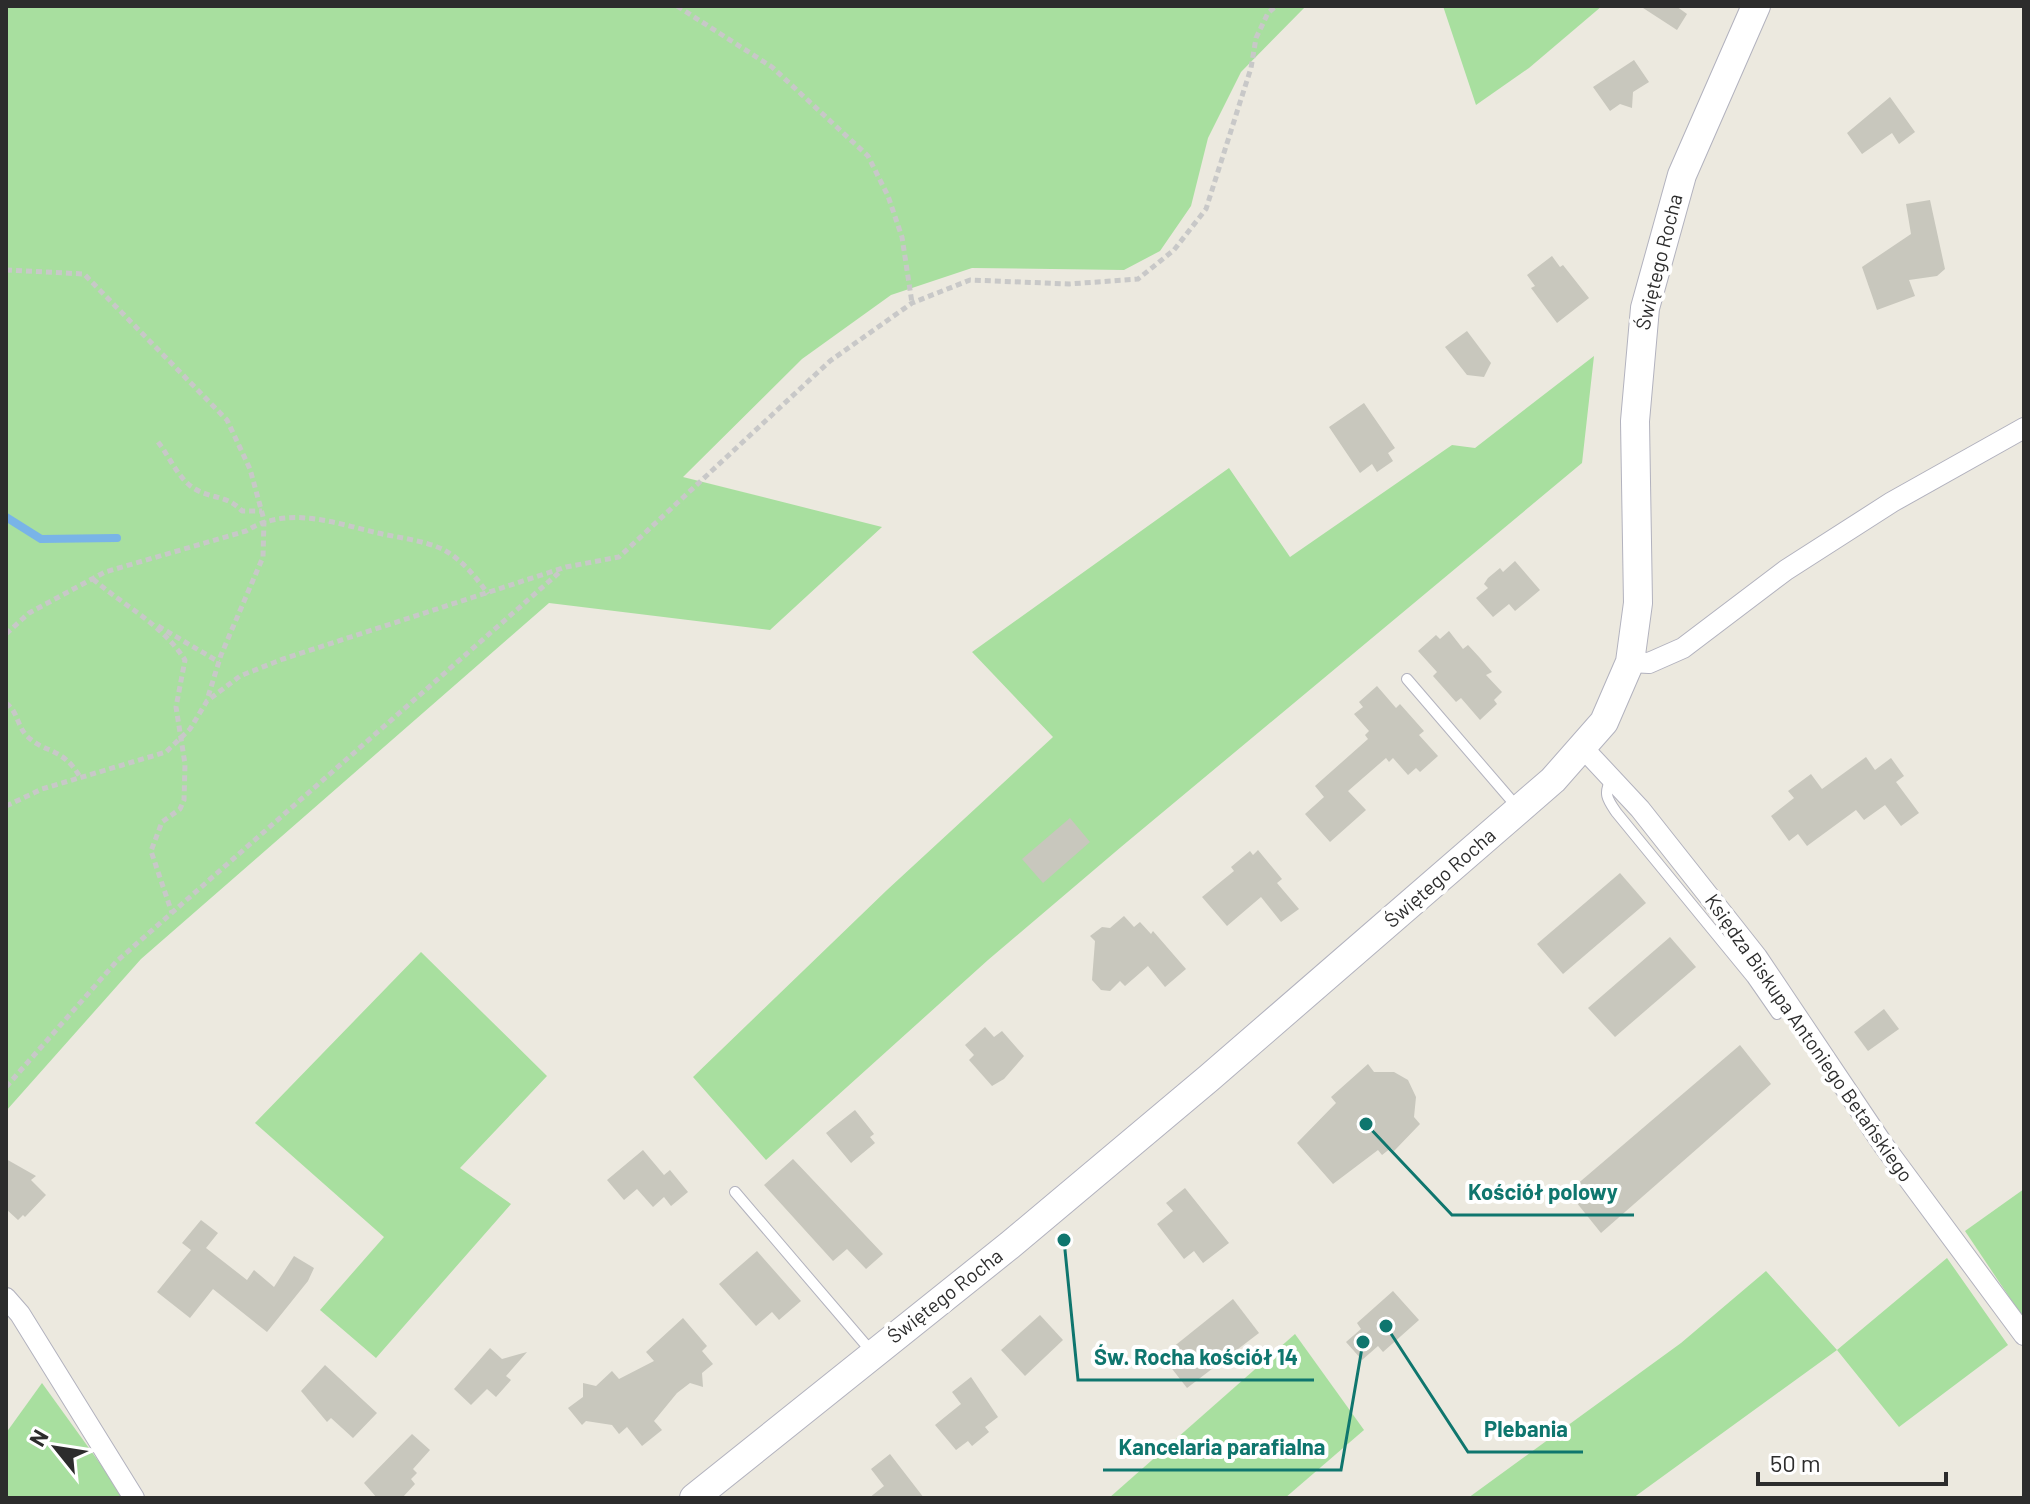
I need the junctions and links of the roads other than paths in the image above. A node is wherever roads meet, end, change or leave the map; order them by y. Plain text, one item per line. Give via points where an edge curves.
1 (1756, 6) edge
2 (2024, 428) edge
3 (1630, 662) junction
4 (1407, 679) dead end
5 (1584, 749) junction
6 (1611, 780) junction
7 (1519, 809) junction
8 (1777, 1014) dead end
9 (735, 1192) dead end
10 (6, 1298) edge
11 (2024, 1335) edge
12 (872, 1353) junction
13 (134, 1498) edge
14 (694, 1498) edge

1 - 3 street, Świętego Rocha via 1682,175 1645,308 1635,421 1638,603
2 - 3 street via 1892,502 1683,648 1649,663
3 - 5 street, Świętego Rocha via 1604,722
4 - 7 lane
5 - 6 street, Księdza Biskupa Antoniego Betańskiego
5 - 7 street, Świętego Rocha
6 - 8 lane via 1606,798
6 - 11 street, Księdza Biskupa Antoniego Betańskiego via 1757,957 1884,1146
7 - 12 street, Świętego Rocha via 1128,1147
9 - 12 lane
10 - 13 street
12 - 14 street, Świętego Rocha

